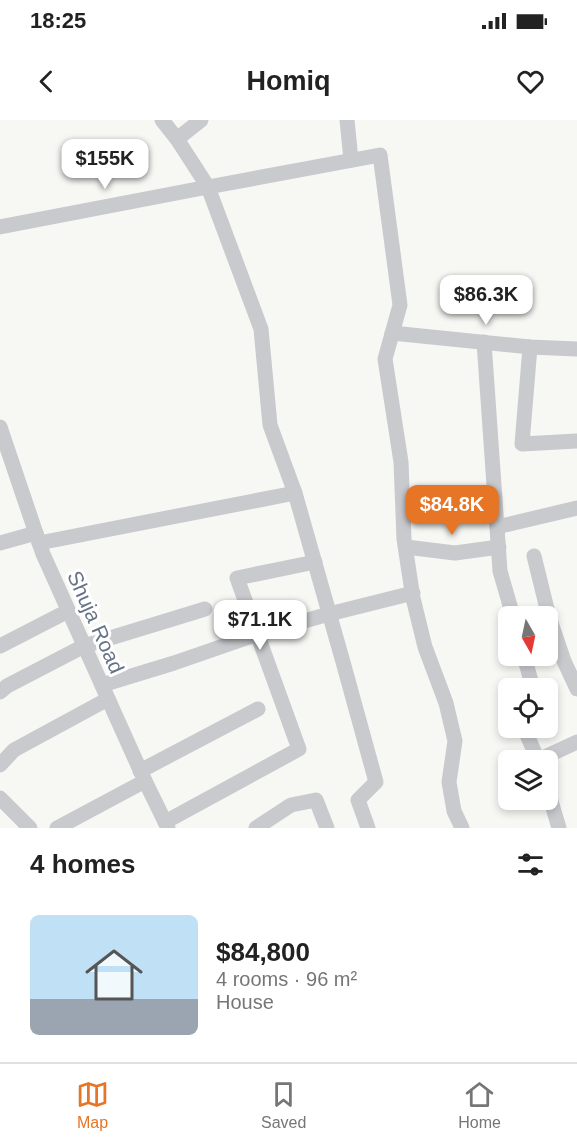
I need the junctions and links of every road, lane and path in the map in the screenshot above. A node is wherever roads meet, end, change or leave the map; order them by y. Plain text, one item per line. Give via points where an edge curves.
1 (162, 120) edge
2 (201, 120) edge
3 (347, 120) edge
4 (177, 139) junction
5 (351, 160) junction
6 (208, 187) junction
7 (0, 227) edge
8 (392, 333) junction
9 (484, 342) junction
10 (530, 347) junction
11 (577, 349) edge
12 (0, 427) edge
13 (577, 441) edge
14 (15, 473) junction
15 (0, 477) edge
16 (295, 493) junction
17 (577, 508) edge
18 (497, 527) junction
19 (37, 538) junction
20 (0, 543) edge
21 (499, 547) junction
22 (406, 548) junction
23 (534, 556) dead end
24 (315, 562) junction
25 (412, 593) junction
26 (510, 606) edge
27 (205, 609) dead end
28 (68, 611) junction
29 (329, 614) junction
30 (258, 634) junction
31 (0, 646) edge
32 (84, 646) junction
33 (577, 689) edge
34 (0, 692) edge
35 (105, 692) junction
36 (258, 709) dead end
37 (577, 742) edge
38 (558, 751) edge
39 (0, 765) edge
40 (143, 776) junction
41 (0, 798) edge
42 (554, 810) edge
43 (166, 825) edge
44 (30, 828) edge
45 (57, 828) edge
46 (256, 828) edge
47 (327, 828) edge
48 (368, 828) edge
49 (462, 828) edge
50 (560, 828) edge

1 - 4 street
2 - 4 street
3 - 5 street
4 - 6 street
5 - 6 street
5 - 8 street via 380,155 400,305
6 - 7 street
6 - 16 street via 261,329 270,425
8 - 9 street
8 - 22 street via 386,359 401,462
9 - 10 street
9 - 18 street
10 - 11 street
10 - 13 street via 522,444
12 - 14 street, Shuja Road
14 - 15 street
14 - 19 street, Shuja Road
16 - 19 street
16 - 24 street
17 - 18 street
18 - 21 street
19 - 20 street
19 - 28 street, Shuja Road
21 - 22 street via 455,553
21 - 26 street via 500,571
22 - 25 street
23 - 33 street via 549,616
24 - 29 street
24 - 30 street via 237,578
25 - 29 street
25 - 49 street via 455,741 449,782 454,811
27 - 32 street
28 - 31 street
28 - 32 street, Shuja Road
29 - 30 street
29 - 48 street via 376,782 358,800
30 - 35 street
30 - 43 street via 299,749
32 - 34 street
32 - 35 street, Shuja Road
35 - 39 street via 14,750
35 - 40 street, Shuja Road
36 - 40 street
37 - 38 street
40 - 43 street, Shuja Road
40 - 45 street
41 - 44 street
42 - 50 street
46 - 47 street via 291,805 316,800

